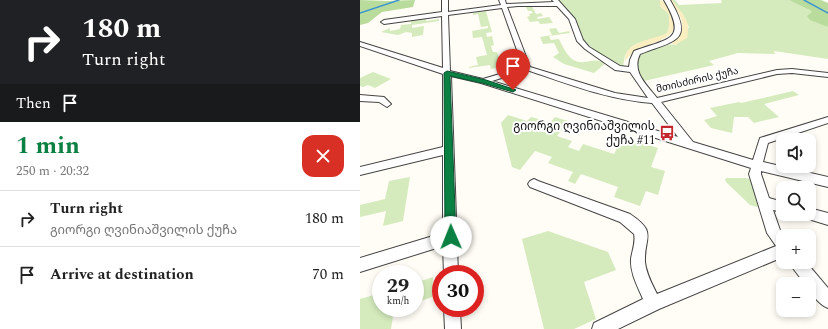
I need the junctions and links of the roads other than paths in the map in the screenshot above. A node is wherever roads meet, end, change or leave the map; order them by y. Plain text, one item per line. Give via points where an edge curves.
1 (446, 0) edge
2 (667, 0) edge
3 (556, 2) edge
4 (503, 3) edge
5 (446, 14) junction
6 (384, 22) dead end
7 (360, 44) edge
8 (527, 68) junction
9 (633, 70) junction
10 (447, 73) junction
11 (828, 76) edge
12 (483, 81) junction
13 (360, 98) edge
14 (656, 101) junction
15 (387, 104) dead end
16 (828, 120) edge
17 (690, 145) junction
18 (449, 150) junction
19 (756, 165) junction
20 (360, 171) edge
21 (828, 182) edge
22 (534, 184) dead end
23 (764, 202) junction
24 (776, 205) edge
25 (816, 216) edge
26 (828, 219) edge
27 (776, 235) edge
28 (451, 237) junction
29 (776, 253) edge
30 (360, 265) edge
31 (451, 265) edge
32 (803, 269) edge
33 (828, 300) edge
34 (653, 303) junction
35 (452, 317) edge
36 (452, 329) edge
37 (600, 329) edge

1 - 5 street
2 - 9 street via 677,15 680,28 678,33 667,42 637,53 633,60
3 - 4 street
3 - 9 street via 572,18 580,41 587,48 618,68
4 - 5 street
4 - 8 street
5 - 6 street
5 - 10 street
7 - 10 street
8 - 12 street
8 - 14 street, მთისძირის ქუჩა via 612,95
9 - 14 street
10 - 12 street
10 - 18 street
11 - 14 street, მთისძირის ქუჩა via 792,71 777,72
12 - 17 street
13 - 15 street via 382,99
14 - 17 street
16 - 19 street via 764,141
17 - 19 street
18 - 20 street
18 - 28 street
19 - 21 street
19 - 23 street via 755,174
22 - 34 street via 634,223 643,237 638,258 639,271
23 - 24 street
23 - 27 street
25 - 26 street
28 - 30 street
28 - 31 street
29 - 34 street
32 - 33 street
34 - 37 street
35 - 36 street

